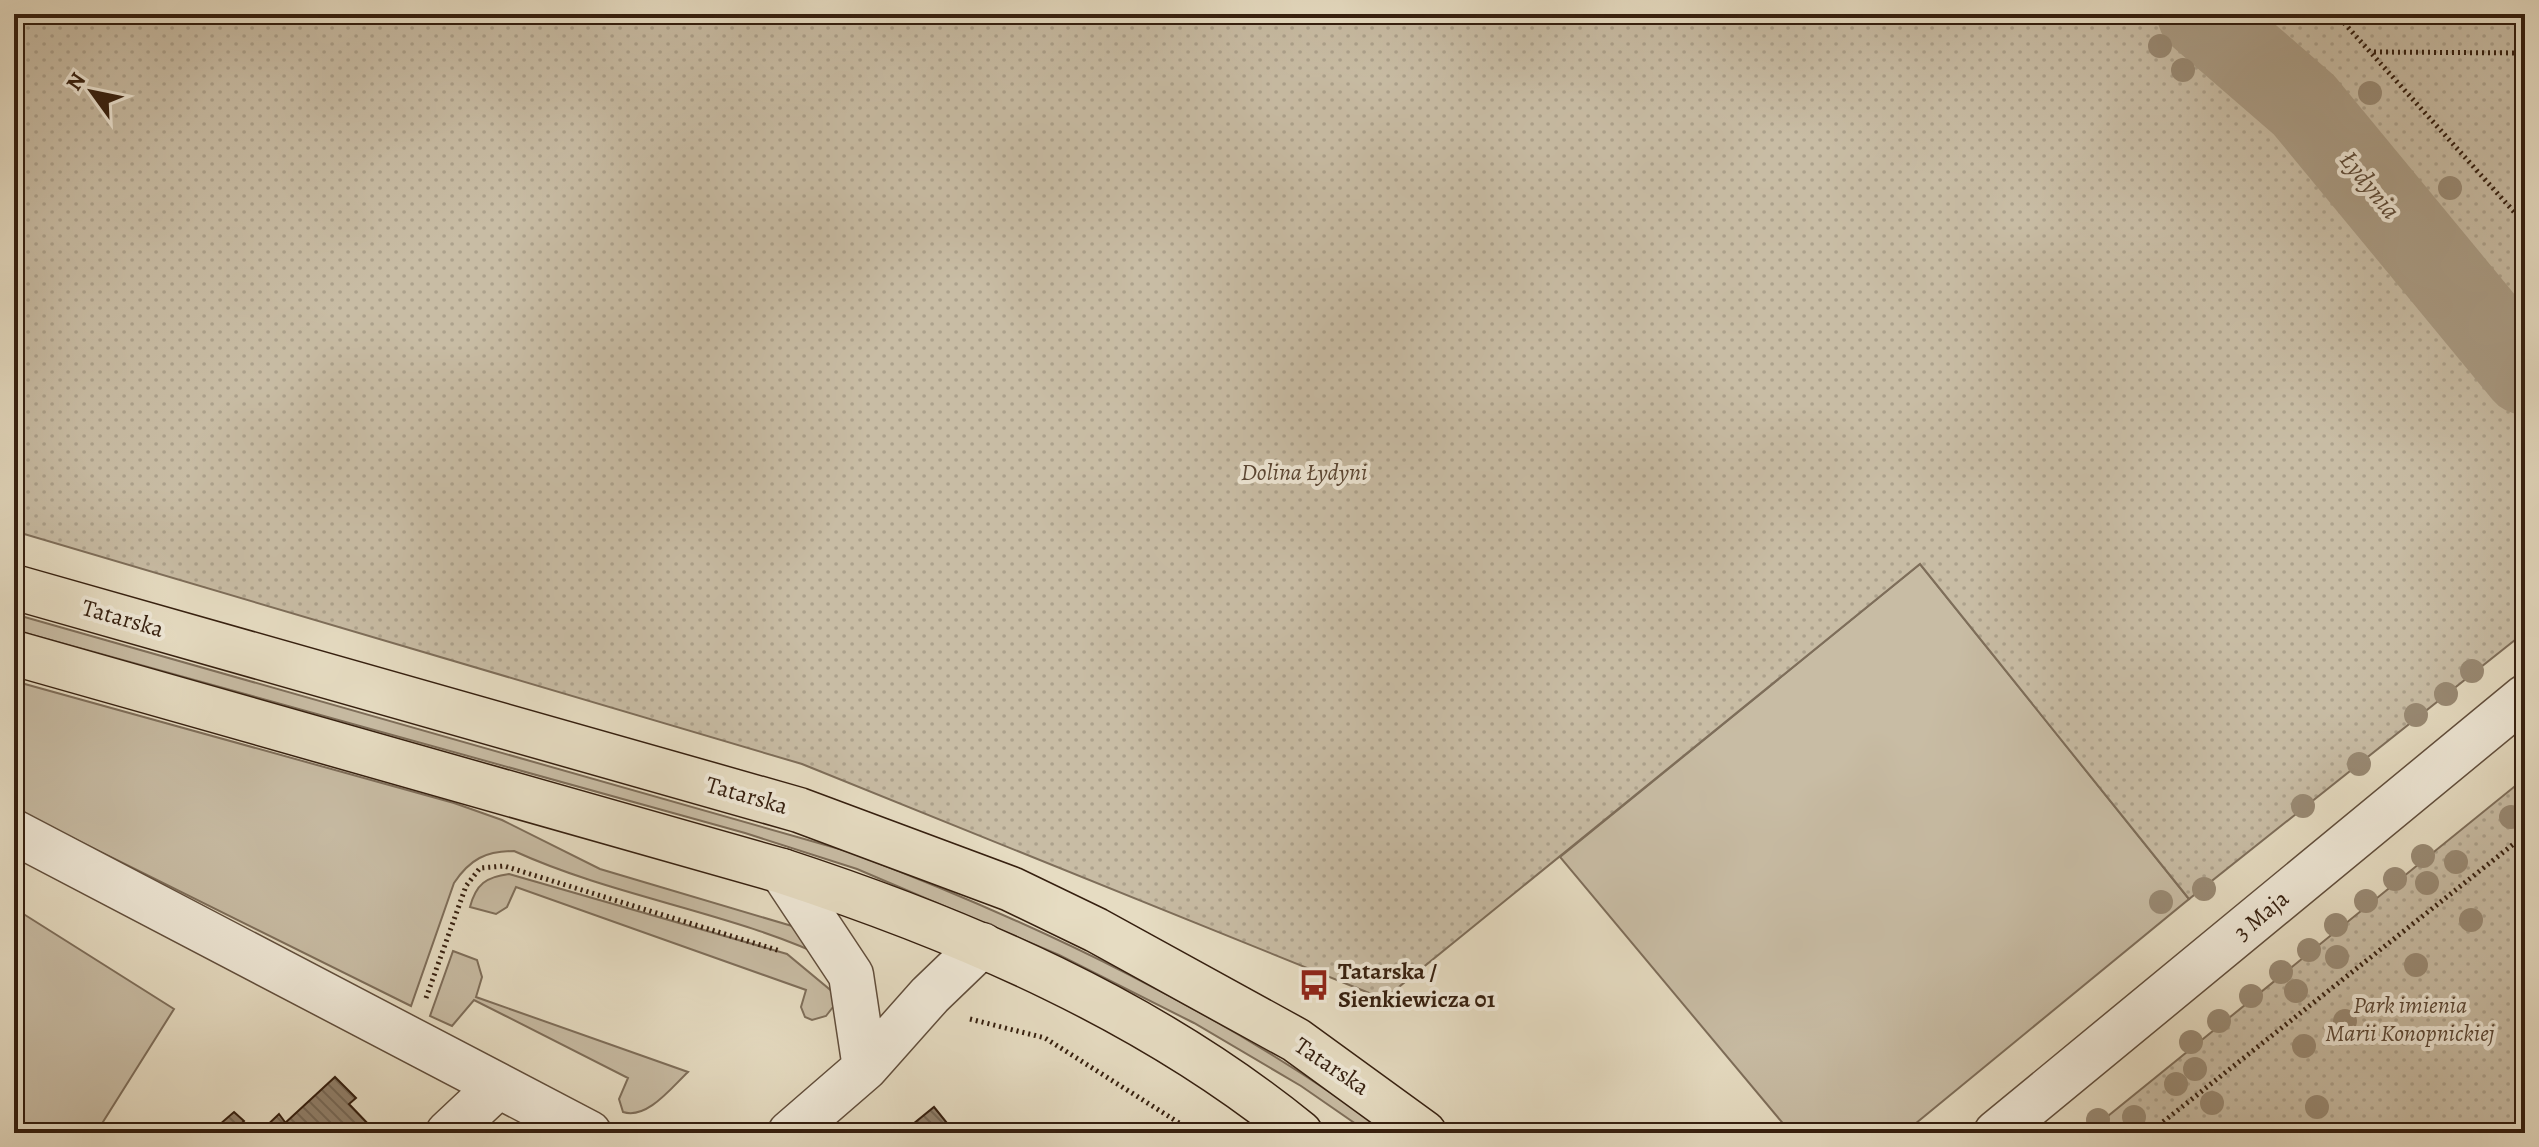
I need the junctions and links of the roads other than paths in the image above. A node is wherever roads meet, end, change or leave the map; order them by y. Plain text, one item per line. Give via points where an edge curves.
1 (14, 587) edge
2 (14, 653) edge
3 (2525, 697) edge
4 (14, 832) edge
5 (782, 871) junction
6 (982, 945) junction
7 (865, 1068) junction
8 (498, 1086) junction
9 (448, 1133) edge
10 (589, 1133) edge
11 (790, 1133) edge
12 (1300, 1133) edge
13 (1424, 1133) edge
14 (1996, 1133) edge

1 - 13 main road, Tatarska via 799,810 913,851 1011,889 1201,986 1296,1040
2 - 5 main road
3 - 14 street, 3 Maja
4 - 8 street
5 - 6 main road
5 - 7 street via 851,975
6 - 7 street
6 - 12 main road via 1167,1040 1260,1100
7 - 11 street
8 - 9 street
8 - 10 street

